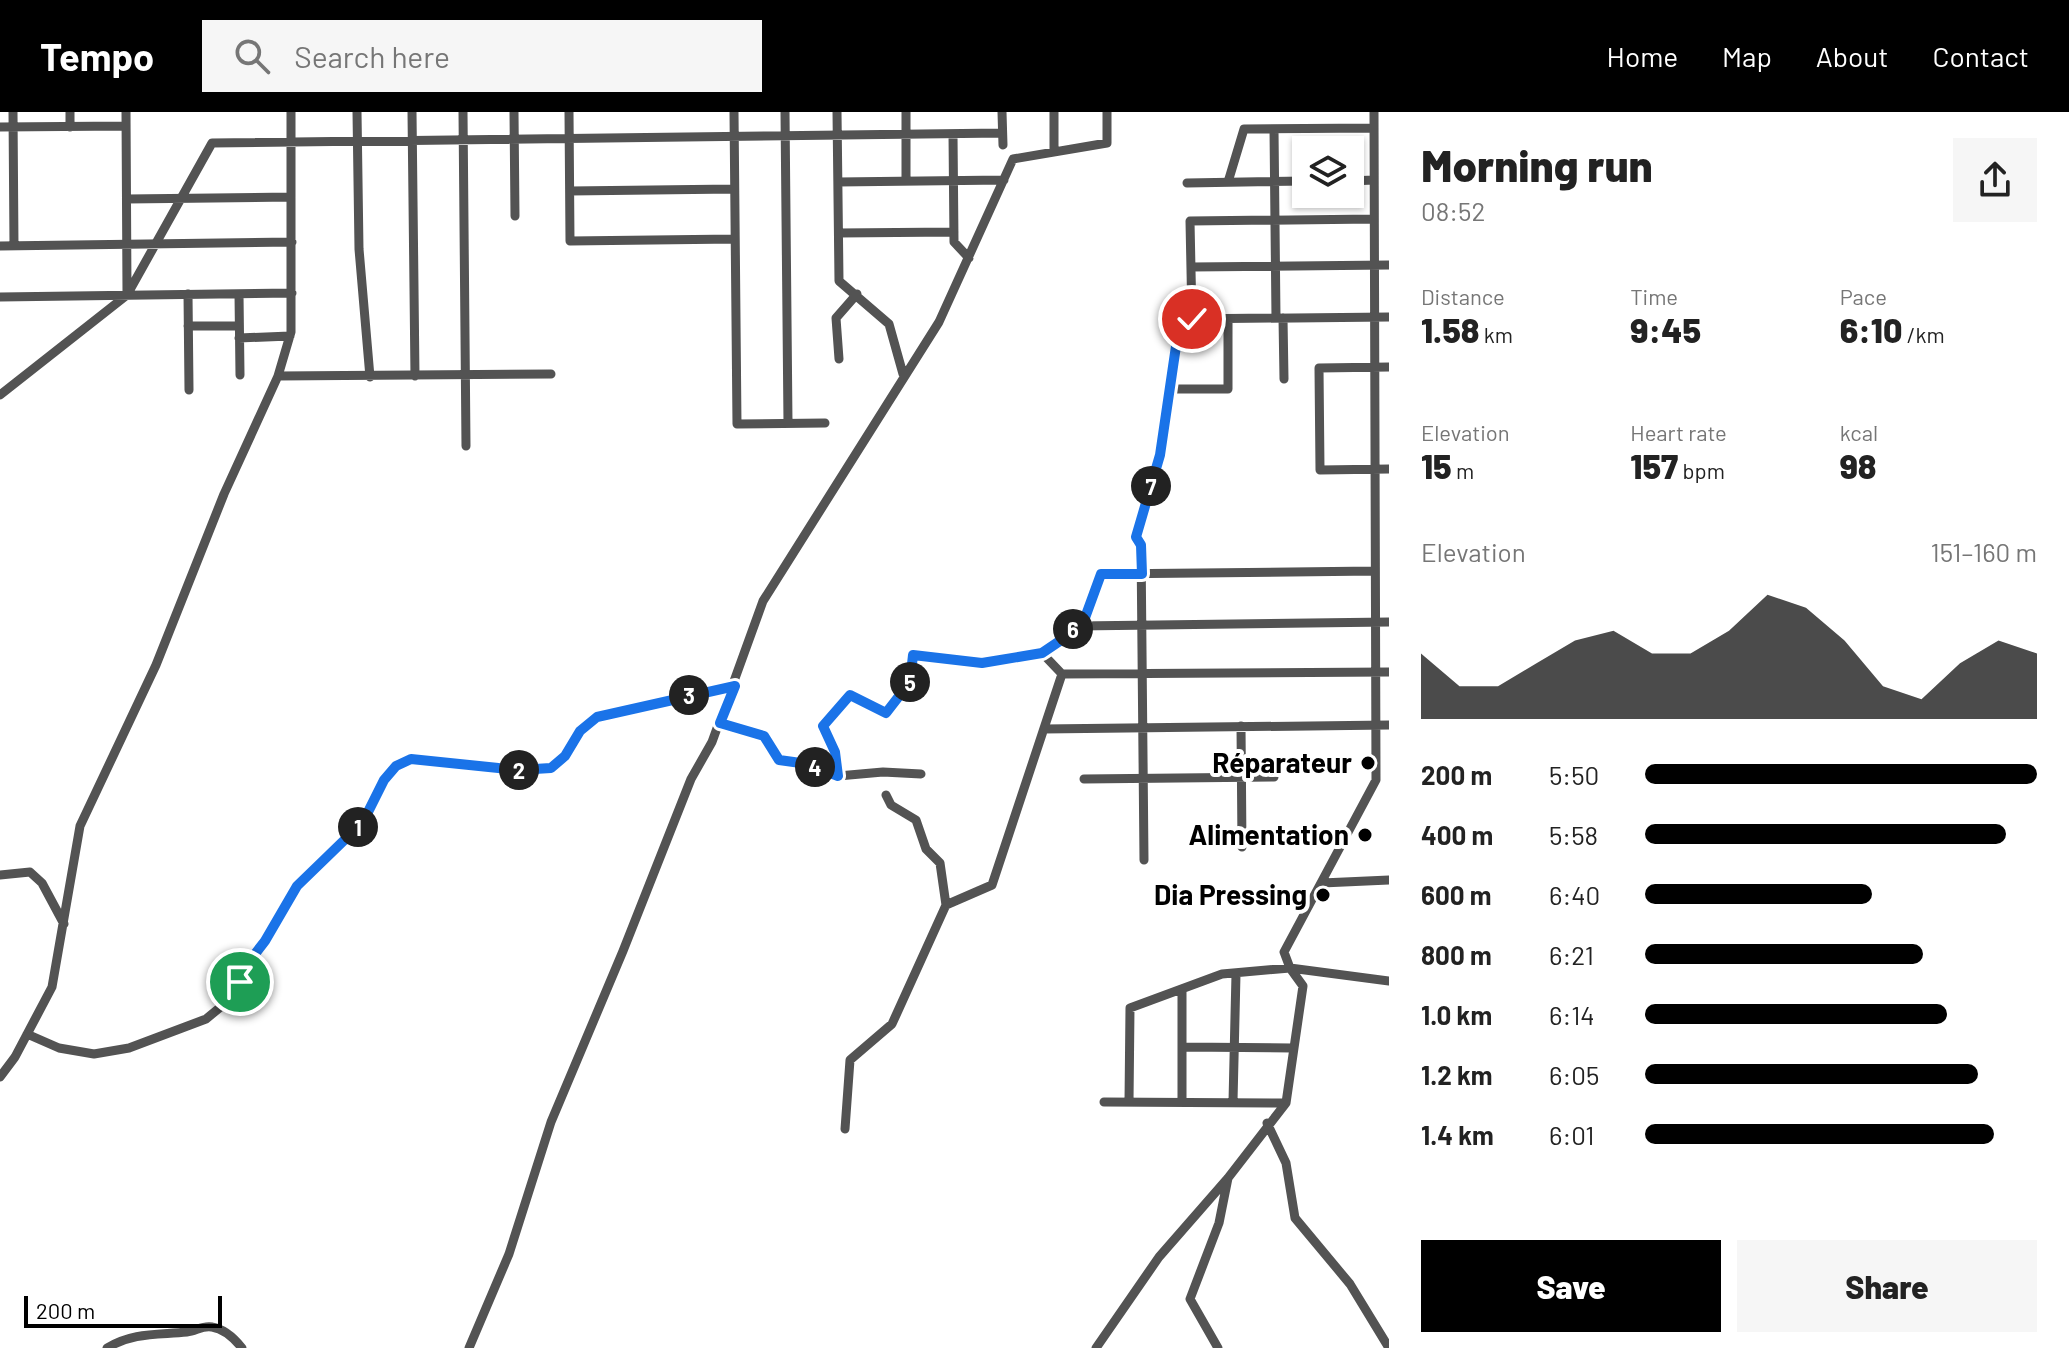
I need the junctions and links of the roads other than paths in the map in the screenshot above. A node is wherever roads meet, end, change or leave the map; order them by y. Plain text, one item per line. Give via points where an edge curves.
1 (13, 112) edge
2 (70, 112) edge
3 (126, 112) edge
4 (291, 112) edge
5 (357, 112) edge
6 (412, 112) edge
7 (463, 112) edge
8 (514, 112) edge
9 (569, 112) edge
10 (734, 112) edge
11 (785, 112) edge
12 (837, 112) edge
13 (906, 112) edge
14 (1002, 112) edge
15 (1054, 112) edge
16 (1107, 112) edge
17 (1374, 112) edge
18 (126, 126) junction
19 (0, 127) edge
20 (13, 127) junction
21 (70, 127) junction
22 (1374, 128) junction
23 (1274, 129) junction
24 (1002, 133) junction
25 (906, 134) junction
26 (953, 134) junction
27 (838, 135) junction
28 (786, 136) junction
29 (734, 137) junction
30 (515, 139) junction
31 (569, 139) junction
32 (464, 140) junction
33 (358, 141) junction
34 (413, 141) junction
35 (291, 142) junction
36 (1003, 145) dead end
37 (1054, 152) junction
38 (1004, 180) junction
39 (1364, 180) edge
40 (1374, 180) junction
41 (906, 181) junction
42 (953, 181) junction
43 (1292, 181) edge
44 (838, 182) junction
45 (1228, 182) junction
46 (1275, 182) junction
47 (1187, 183) dead end
48 (734, 189) junction
49 (570, 191) junction
50 (291, 197) junction
51 (182, 198) junction
52 (127, 199) junction
53 (515, 216) dead end
54 (1374, 219) junction
55 (1275, 220) junction
56 (954, 232) junction
57 (839, 233) junction
58 (735, 239) junction
59 (292, 242) junction
60 (127, 244) junction
61 (156, 244) junction
62 (0, 246) edge
63 (14, 246) junction
64 (969, 258) junction
65 (1374, 265) junction
66 (1389, 265) edge
67 (1276, 266) junction
68 (1191, 267) junction
69 (292, 293) junction
70 (188, 294) junction
71 (239, 294) junction
72 (857, 294) junction
73 (127, 295) junction
74 (0, 297) edge
75 (1375, 317) junction
76 (1389, 317) edge
77 (1280, 318) junction
78 (1192, 319) junction
79 (1228, 319) junction
80 (188, 326) junction
81 (239, 326) junction
82 (290, 336) junction
83 (239, 338) junction
84 (839, 359) dead end
85 (1375, 367) junction
86 (1389, 367) edge
87 (551, 374) dead end
88 (903, 374) junction
89 (240, 375) dead end
90 (466, 375) junction
91 (278, 376) junction
92 (415, 376) junction
93 (370, 377) junction
94 (1284, 379) dead end
95 (1170, 389) junction
96 (189, 390) dead end
97 (0, 395) edge
98 (788, 423) junction
99 (825, 423) dead end
100 (466, 446) dead end
101 (1375, 469) junction
102 (1389, 469) edge
103 (1375, 571) junction
104 (1142, 574) junction
105 (1375, 622) junction
106 (1389, 622) edge
107 (1142, 625) junction
108 (1082, 626) junction
109 (1042, 653) junction
110 (1389, 672) edge
111 (1376, 673) junction
112 (1062, 674) junction
113 (1143, 676) junction
114 (735, 686) junction
115 (720, 723) junction
116 (1389, 725) edge
117 (1241, 726) junction
118 (1376, 726) junction
119 (1143, 727) junction
120 (1044, 729) junction
121 (921, 774) dead end
122 (838, 776) junction
123 (1242, 777) junction
124 (1274, 777) dead end
125 (1084, 779) dead end
126 (1144, 779) junction
127 (886, 795) dead end
128 (1242, 847) dead end
129 (1144, 860) dead end
130 (0, 875) edge
131 (1389, 880) edge
132 (1322, 883) junction
133 (946, 905) junction
134 (64, 924) junction
135 (1290, 968) junction
136 (1236, 974) junction
137 (1389, 981) edge
138 (1182, 989) junction
139 (27, 1034) junction
140 (1182, 1047) junction
141 (1234, 1048) junction
142 (1292, 1048) junction
143 (0, 1077) edge
144 (1104, 1102) dead end
145 (1129, 1102) junction
146 (1182, 1102) junction
147 (1233, 1102) junction
148 (1286, 1103) junction
149 (1267, 1123) junction
150 (845, 1129) dead end
151 (1228, 1178) junction
152 (107, 1348) edge
153 (242, 1348) edge
154 (469, 1348) edge
155 (1096, 1348) edge
156 (1218, 1348) edge
157 (1389, 1348) edge

1 - 20 street
2 - 21 street
3 - 18 street
4 - 35 street
5 - 33 street
6 - 34 street
7 - 32 street
8 - 30 street
9 - 31 street
10 - 29 street
11 - 28 street
12 - 27 street
13 - 25 street
14 - 24 street
15 - 37 street
16 - 37 street via 1107,143
17 - 22 street
18 - 21 street
18 - 52 street
19 - 20 street
20 - 21 street
20 - 63 street
22 - 23 street
22 - 40 street
23 - 45 street via 1244,129
23 - 46 street
24 - 26 street
24 - 36 street
25 - 26 street
25 - 27 street
25 - 41 street
26 - 42 street
27 - 28 street
27 - 44 street
28 - 29 street
28 - 98 street
29 - 31 street
29 - 48 street
30 - 31 street
30 - 32 street
30 - 53 street
31 - 49 street
32 - 34 street
32 - 90 street
33 - 34 street
33 - 35 street
33 - 93 street via 359,249
34 - 92 street
35 - 50 street
35 - 51 street via 212,143
37 - 38 street via 1013,159
38 - 42 street
38 - 64 street
39 - 40 street
40 - 54 street
41 - 42 street
41 - 44 street
42 - 56 street
43 - 46 street
44 - 57 street
45 - 46 street
45 - 47 street
46 - 55 street
48 - 49 street
48 - 58 street
49 - 58 street via 570,241
50 - 51 street
50 - 59 street
51 - 52 street
51 - 61 street
52 - 60 street
54 - 55 street
54 - 65 street
55 - 67 street
55 - 68 street via 1190,221
56 - 57 street
56 - 64 street via 954,242
57 - 72 street via 839,281
58 - 98 street via 737,424
59 - 61 street
59 - 69 street
60 - 61 street
60 - 63 street
60 - 73 street
61 - 73 street
62 - 63 street
64 - 88 street via 939,322
65 - 66 street
65 - 67 street
65 - 75 street
67 - 68 street
67 - 77 street
68 - 78 street
69 - 71 street
69 - 82 street
70 - 71 street
70 - 73 street
70 - 80 street
71 - 81 street
72 - 84 street via 836,318
72 - 88 street via 889,324
73 - 74 street
73 - 97 street
75 - 76 street
75 - 77 street
75 - 85 street
77 - 79 street
77 - 94 street
78 - 79 street
78 - 95 street via 1180,319
79 - 95 street via 1228,389
80 - 81 street
80 - 96 street
81 - 83 street
82 - 83 street
82 - 91 street
83 - 89 street
85 - 86 street
85 - 101 street
85 - 101 street via 1319,368 1320,470
87 - 90 street
88 - 114 street via 763,601
90 - 92 street
90 - 100 street
91 - 93 street
91 - 134 street via 156,665 80,826
92 - 93 street
95 - 104 street via 1160,455 1136,537
98 - 99 street
101 - 102 street
101 - 103 street
103 - 104 street
103 - 105 street
104 - 107 street
104 - 108 street via 1101,574
105 - 106 street
105 - 107 street
105 - 111 street
107 - 108 street
107 - 113 street
108 - 109 street
109 - 112 street
109 - 122 street via 982,663 913,655 910,682 886,713 850,695 823,726 835,752
110 - 111 street
111 - 113 street
111 - 118 street
112 - 113 street
112 - 120 street
113 - 119 street
114 - 115 street
114 - 139 street via 597,717 551,768 518,770 411,759 396,766 363,822 297,886 245,967 234,996 206,1019 129,1048 94,1054 59,1048
115 - 122 street via 764,736 779,760
115 - 154 street via 691,779 551,1122 509,1254
116 - 118 street
117 - 118 street
117 - 119 street
117 - 123 street
118 - 132 street via 1376,780
119 - 120 street
119 - 126 street
120 - 133 street via 992,885
121 - 122 street
123 - 124 street
123 - 126 street
123 - 128 street
125 - 126 street
126 - 129 street
127 - 133 street via 891,805 916,820 926,849 940,863
130 - 134 street via 30,872 42,883
131 - 132 street
132 - 135 street via 1284,952
133 - 150 street via 892,1024 850,1060
134 - 139 street via 52,987
135 - 136 street
135 - 137 street
135 - 142 street via 1303,986
136 - 138 street
136 - 141 street
138 - 140 street
138 - 145 street via 1130,1008
139 - 143 street
140 - 141 street
140 - 146 street
141 - 142 street
141 - 147 street
142 - 148 street
144 - 145 street
145 - 146 street
146 - 147 street
147 - 148 street
148 - 149 street
149 - 151 street
149 - 157 street via 1286,1163 1295,1218 1350,1284
151 - 155 street via 1159,1257
151 - 156 street via 1219,1223 1190,1299
152 - 153 street via 134,1335 191,1332 205,1326 232,1336

